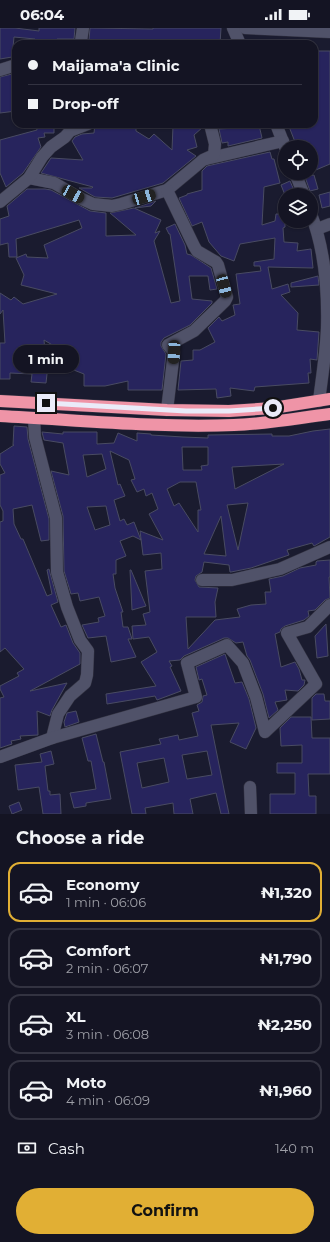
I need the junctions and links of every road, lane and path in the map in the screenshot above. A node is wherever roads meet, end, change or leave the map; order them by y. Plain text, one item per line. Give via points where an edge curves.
1 (83, 28) edge
2 (233, 28) edge
3 (246, 28) edge
4 (330, 32) edge
5 (80, 40) edge
6 (238, 40) edge
7 (12, 66) edge
8 (0, 70) edge
9 (78, 128) edge
10 (211, 128) edge
11 (278, 128) edge
12 (282, 140) edge
13 (278, 145) edge
14 (203, 160) junction
15 (29, 178) junction
16 (167, 190) junction
17 (0, 202) edge
18 (330, 224) edge
19 (317, 229) joint
20 (325, 400) edge
21 (0, 401) edge
22 (167, 410) junction
23 (328, 414) edge
24 (0, 416) edge
25 (34, 418) junction
26 (330, 547) edge
27 (202, 580) dead end
28 (330, 605) edge
29 (52, 738) junction
30 (0, 757) edge
31 (250, 787) dead end
32 (251, 814) edge

1 - 5 street
2 - 6 street
3 - 4 street
7 - 8 street
9 - 15 street via 70,131 51,147
10 - 14 street via 215,144 214,155
11 - 12 street
13 - 14 street
14 - 16 street
15 - 16 street via 54,183 82,199 104,206 121,204
15 - 17 street
16 - 22 street via 197,251 218,265 227,297 194,331 168,345 174,352
18 - 19 street
19 - 20 street via 325,268
20 - 22 highway via 273,408 229,411
21 - 22 highway
23 - 25 highway via 234,425 130,424
24 - 25 highway
25 - 29 street via 35,437 56,518 57,572 67,607 80,640 88,651 85,683 70,696 58,714
26 - 27 street via 280,569 232,580
28 - 29 street via 308,627 287,633 316,684 265,732 244,663 227,645 187,663 196,697
29 - 30 street
31 - 32 street

